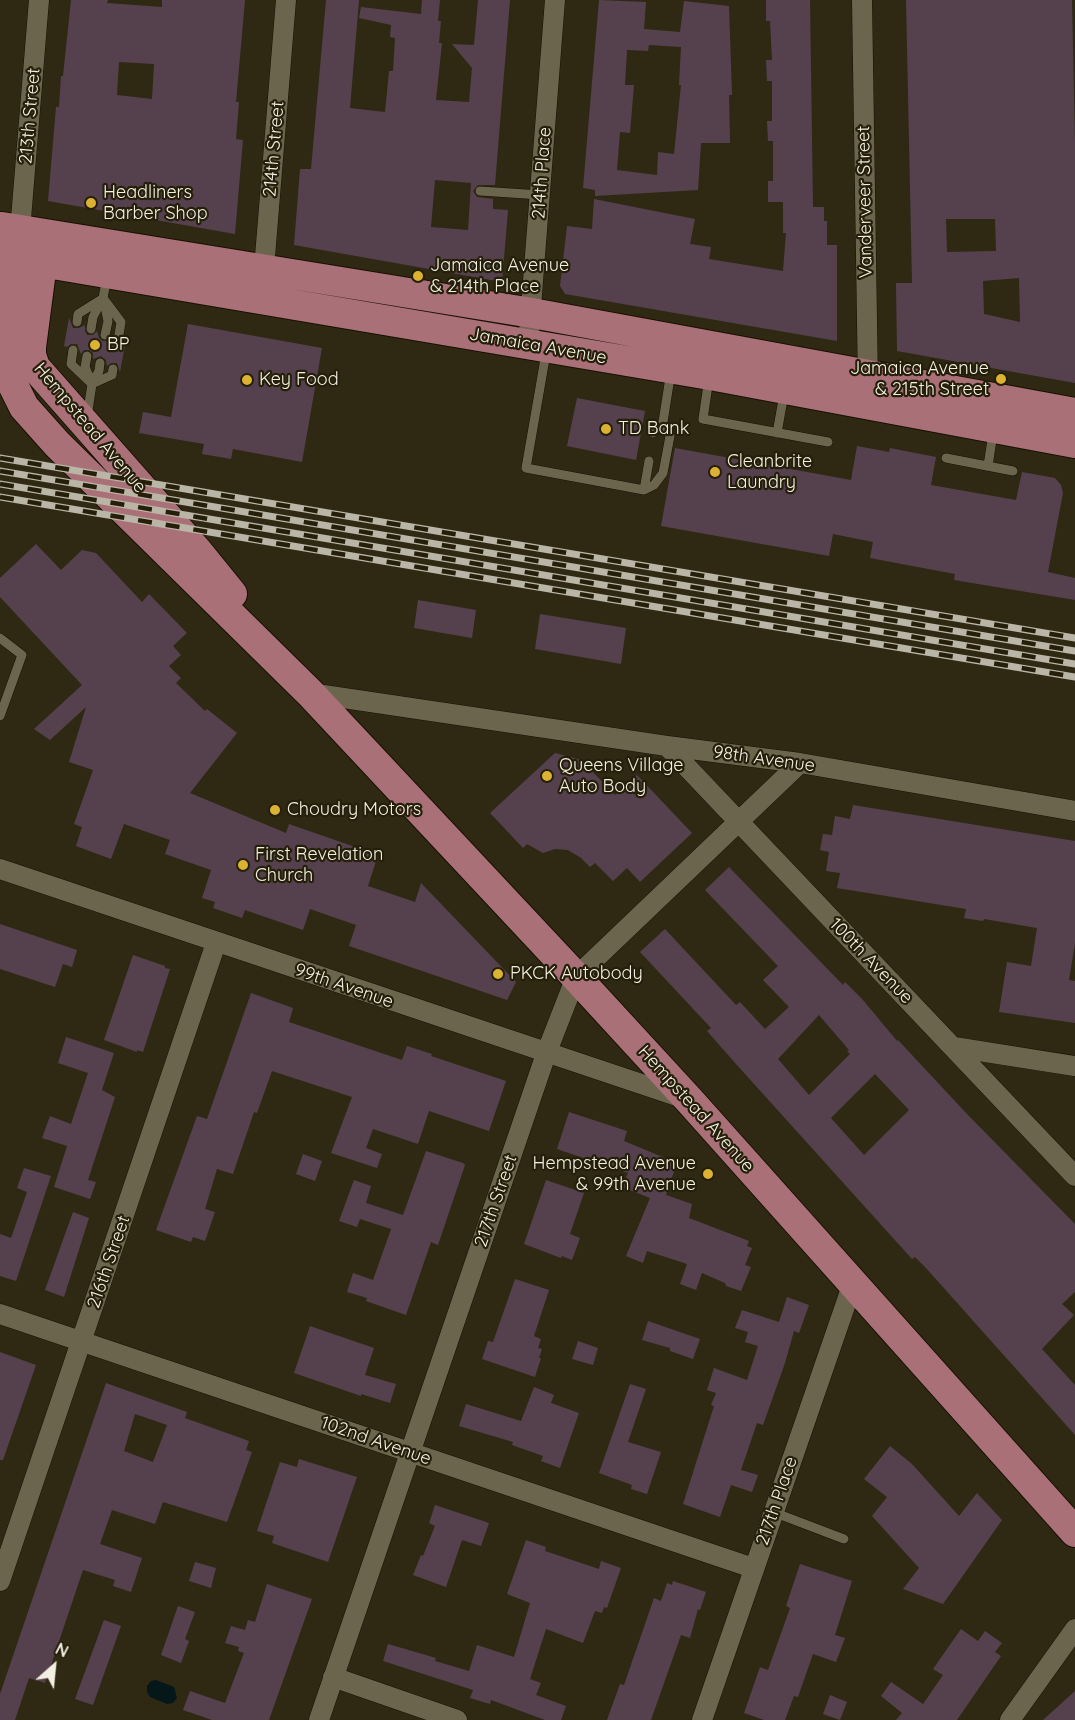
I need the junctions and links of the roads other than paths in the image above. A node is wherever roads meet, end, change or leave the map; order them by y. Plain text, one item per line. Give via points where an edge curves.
1 (39, 0) edge
2 (286, 0) edge
3 (555, 0) edge
4 (862, 0) edge
5 (480, 191) dead end
6 (541, 195) junction
7 (15, 247) edge
8 (264, 269) junction
9 (105, 286) junction
10 (261, 298) junction
11 (532, 313) junction
12 (77, 322) dead end
13 (92, 328) dead end
14 (105, 335) dead end
15 (118, 341) dead end
16 (537, 347) junction
17 (73, 350) dead end
18 (87, 356) dead end
19 (100, 363) dead end
20 (113, 369) dead end
21 (671, 369) junction
22 (710, 375) junction
23 (92, 384) junction
24 (785, 389) junction
25 (867, 390) junction
26 (0, 397) edge
27 (1075, 413) edge
28 (663, 422) junction
29 (86, 425) junction
30 (994, 429) junction
31 (45, 432) junction
32 (654, 433) dead end
33 (777, 433) junction
34 (828, 442) dead end
35 (1075, 443) edge
36 (945, 458) dead end
37 (649, 461) dead end
38 (988, 466) junction
39 (1013, 471) dead end
40 (644, 490) junction
41 (0, 638) edge
42 (310, 693) junction
43 (0, 716) edge
44 (667, 746) junction
45 (800, 763) junction
46 (1075, 811) edge
47 (738, 822) junction
48 (0, 869) edge
49 (216, 943) junction
50 (576, 977) junction
51 (954, 1047) junction
52 (546, 1054) junction
53 (1075, 1066) edge
54 (690, 1101) junction
55 (1075, 1176) edge
56 (853, 1283) junction
57 (0, 1314) edge
58 (82, 1342) junction
59 (410, 1452) junction
60 (773, 1512) junction
61 (1075, 1532) edge
62 (844, 1539) dead end
63 (753, 1568) junction
64 (0, 1581) edge
65 (1075, 1629) edge
66 (333, 1677) junction
67 (319, 1720) edge
68 (457, 1720) edge
69 (702, 1720) edge
70 (1010, 1720) edge

1 - 7 street, 213th Street
2 - 8 street, 214th Street
3 - 6 street, 214th Place
4 - 25 street, Vanderveer Street
5 - 6 lane
6 - 11 street, 214th Place
7 - 8 main road, Jamaica Avenue
7 - 9 main road, Jamaica Avenue
7 - 29 main road, Hempstead Avenue via 33,363
7 - 31 main road, Hempstead Avenue via 1,345 15,392
8 - 10 street, 214th Street
8 - 11 main road, Jamaica Avenue
9 - 10 main road, Jamaica Avenue
9 - 12 lane via 78,314
9 - 13 lane
9 - 14 lane
9 - 15 lane via 121,322
10 - 16 main road, Jamaica Avenue
11 - 16 street, 214th Place
11 - 25 main road, Jamaica Avenue
16 - 21 main road, Jamaica Avenue
16 - 40 lane via 526,468
17 - 23 lane via 71,364
18 - 23 lane via 85,367
19 - 23 lane
20 - 23 lane via 112,375
21 - 22 main road, Jamaica Avenue
21 - 28 lane
22 - 24 main road, Jamaica Avenue
22 - 33 lane via 703,419
23 - 29 lane
24 - 25 main road, Jamaica Avenue
24 - 33 lane
25 - 27 main road, Jamaica Avenue
25 - 30 main road, Jamaica Avenue
26 - 31 main road
28 - 32 lane
28 - 40 lane via 670,436 663,473
29 - 42 main road, Hempstead Avenue via 211,567
30 - 35 main road, Jamaica Avenue
30 - 38 lane
31 - 42 main road, Hempstead Avenue
33 - 34 lane
36 - 38 lane
37 - 40 lane
38 - 39 lane
41 - 43 lane via 22,655
42 - 44 street, 98th Avenue
42 - 50 main road, Hempstead Avenue
44 - 45 street, 98th Avenue
44 - 47 street, 100th Avenue
45 - 46 street, 98th Avenue
45 - 47 street, 217th Street
47 - 50 street, 217th Street
47 - 51 street, 100th Avenue
48 - 49 street, 99th Avenue
49 - 52 street, 99th Avenue
49 - 58 street, 216th Street
50 - 52 street, 217th Street
50 - 54 main road, Hempstead Avenue
51 - 53 street
51 - 55 street, 100th Avenue
52 - 54 street, 99th Avenue
52 - 59 street, 217th Street
54 - 56 main road, Hempstead Avenue
56 - 60 street, 217th Place
56 - 61 main road, Hempstead Avenue
57 - 58 street, 102nd Avenue
58 - 59 street, 102nd Avenue
58 - 64 street, 216th Street
59 - 63 street, 102nd Avenue
59 - 66 street, 217th Street
60 - 62 lane
60 - 63 street, 217th Place
63 - 69 street, 217th Place
65 - 70 street
66 - 67 street, 217th Street
66 - 68 street

